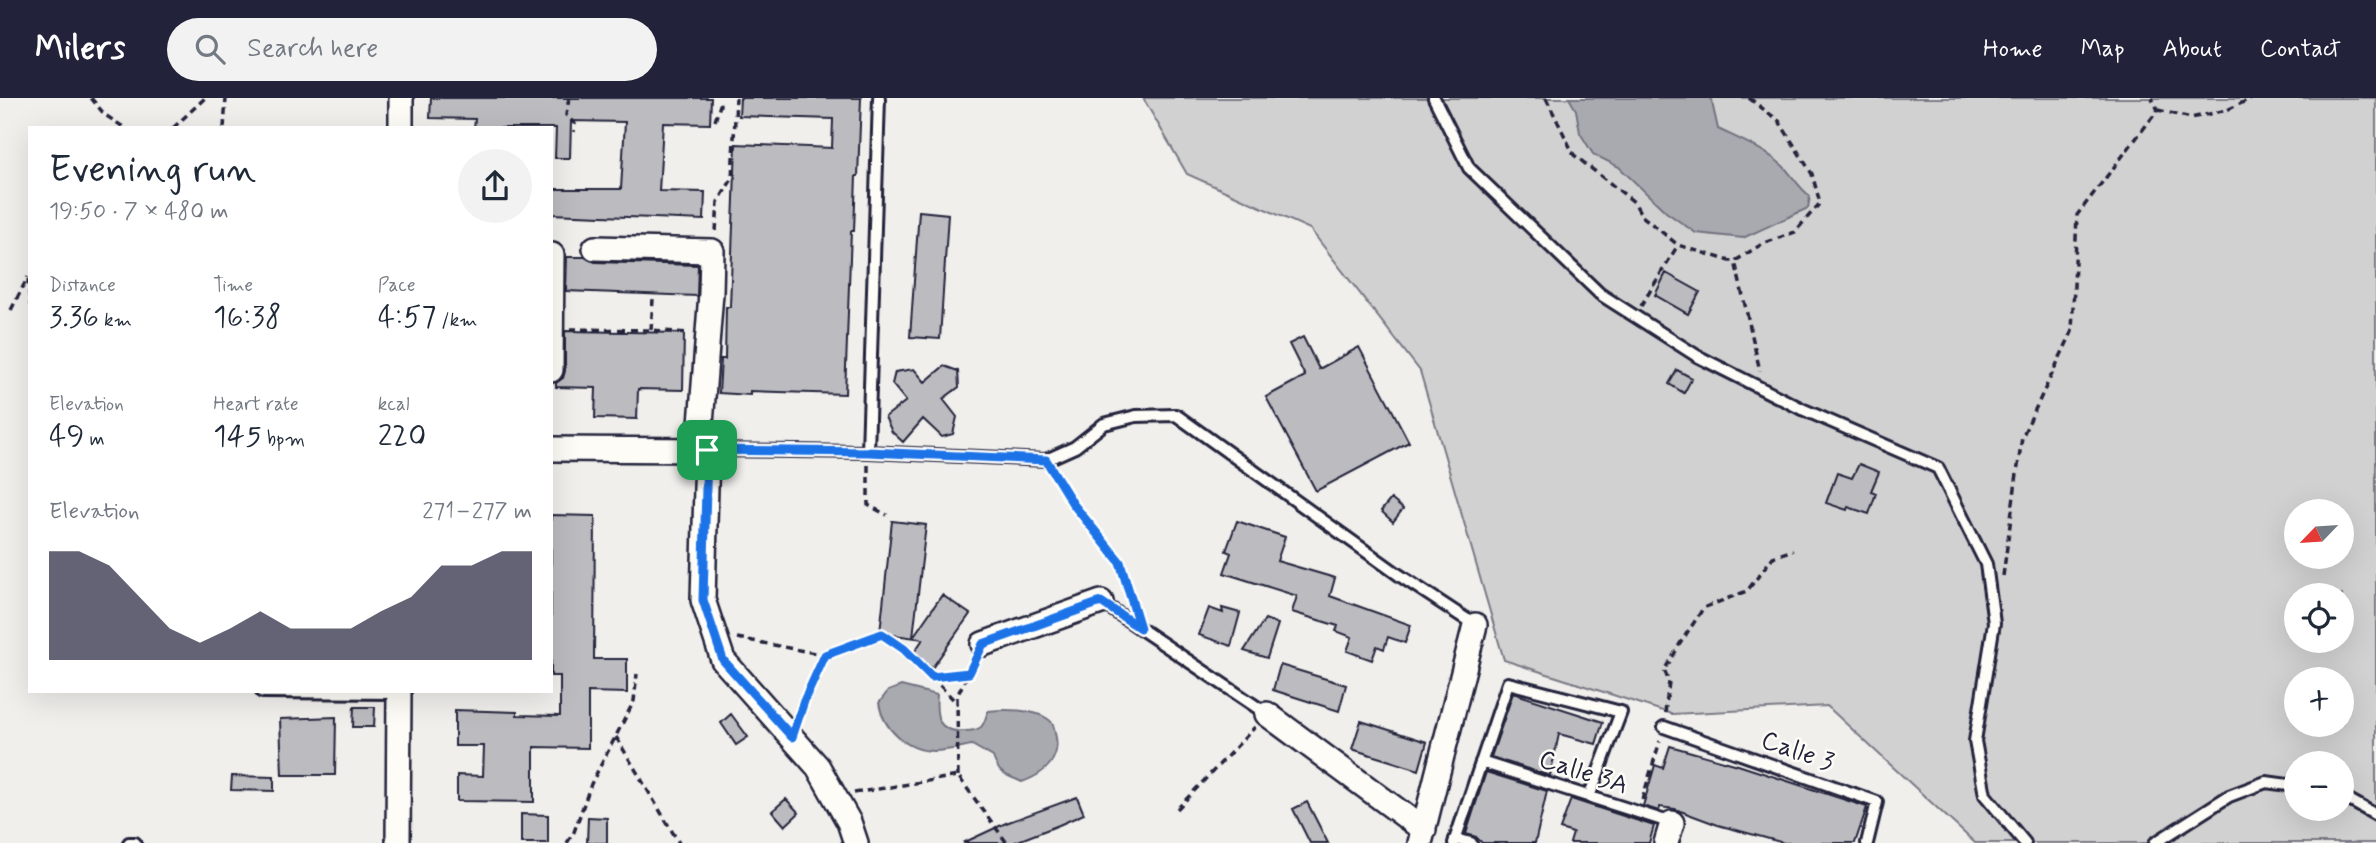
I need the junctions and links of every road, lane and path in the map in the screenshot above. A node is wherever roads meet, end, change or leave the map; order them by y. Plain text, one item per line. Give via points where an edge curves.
1 (91, 98) edge
2 (205, 98) edge
3 (226, 98) edge
4 (401, 98) edge
5 (569, 98) edge
6 (719, 98) edge
7 (736, 98) edge
8 (879, 98) edge
9 (1434, 98) edge
10 (1546, 98) edge
11 (1749, 98) edge
12 (2152, 98) edge
13 (2252, 98) edge
14 (2158, 110) junction
15 (715, 121) dead end
16 (122, 126) edge
17 (175, 126) edge
18 (224, 126) edge
19 (401, 126) edge
20 (574, 132) dead end
21 (1678, 245) junction
22 (595, 248) dead end
23 (712, 251) junction
24 (1735, 261) junction
25 (28, 277) edge
26 (653, 299) dead end
27 (11, 310) dead end
28 (1635, 316) junction
29 (553, 328) edge
30 (651, 330) junction
31 (708, 335) junction
32 (1764, 389) junction
33 (553, 449) edge
34 (703, 450) junction
35 (868, 452) junction
36 (1046, 460) junction
37 (887, 515) dead end
38 (1793, 550) dead end
39 (1989, 587) junction
40 (1101, 602) joint
41 (1475, 625) joint
42 (1140, 628) junction
43 (715, 634) junction
44 (983, 644) joint
45 (825, 655) junction
46 (969, 673) junction
47 (637, 674) dead end
48 (932, 677) junction
49 (399, 693) edge
50 (958, 704) junction
51 (1267, 714) junction
52 (1664, 727) junction
53 (616, 737) junction
54 (792, 737) junction
55 (1481, 762) junction
56 (958, 776) junction
57 (2284, 784) edge
58 (835, 796) junction
59 (1589, 797) junction
60 (2354, 803) edge
61 (1177, 809) dead end
62 (1639, 812) junction
63 (2376, 815) edge
64 (1669, 833) edge
65 (1422, 837) edge
66 (1455, 841) edge
67 (129, 843) edge
68 (135, 843) edge
69 (398, 843) edge
70 (567, 843) edge
71 (679, 843) edge
72 (856, 843) edge
73 (1007, 843) edge
74 (1471, 843) edge
75 (1867, 843) edge
76 (2025, 843) edge
77 (2155, 843) edge

1 - 16 path via 104,115
2 - 17 path
3 - 18 path
4 - 19 street
5 - 20 path via 566,114 575,124
6 - 15 path
7 - 23 path via 732,179 718,202
8 - 35 lane
9 - 28 lane via 1469,168 1600,294
10 - 21 path via 1574,155 1634,202 1642,216
11 - 24 path via 1779,121 1812,174 1820,203 1795,232 1762,244
12 - 14 path
13 - 14 path via 2227,110 2191,118
14 - 39 path via 2077,215 2072,332 2022,437 2003,577
21 - 24 path
21 - 28 path
22 - 23 street
23 - 31 street
24 - 32 path
25 - 27 path
26 - 30 path
28 - 32 lane via 1697,356
29 - 30 path
30 - 31 path
31 - 34 street
32 - 39 lane via 1938,468 1986,564
33 - 34 street
34 - 35 lane
34 - 43 street via 703,600
35 - 36 lane
35 - 37 path via 868,505
36 - 41 lane via 1076,447 1104,424 1136,416 1176,415
36 - 42 path via 1073,504 1120,562
38 - 52 path via 1773,557 1747,592 1703,608 1664,669 1669,682
39 - 76 lane via 1994,623 1975,741 1985,795
40 - 42 lane
40 - 44 street
41 - 65 street
42 - 51 lane
43 - 45 path
43 - 54 street via 723,660
44 - 46 path
45 - 48 path via 882,634
45 - 54 path
46 - 48 path
46 - 50 path via 957,696
47 - 53 path via 634,701
48 - 50 path
49 - 69 street
50 - 56 path
51 - 61 path
51 - 65 street
52 - 62 path
52 - 75 lane, Calle 3 via 1877,802
53 - 70 path
53 - 71 path
54 - 58 street
55 - 59 lane, Calle 3A
55 - 59 lane via 1508,683 1621,712
55 - 66 lane
56 - 58 path
56 - 73 path
57 - 77 lane via 2266,782 2229,796
58 - 72 street
59 - 62 lane, Calle 3A
60 - 63 lane
62 - 64 lane, Calle 3A
66 - 74 lane
67 - 68 lane

